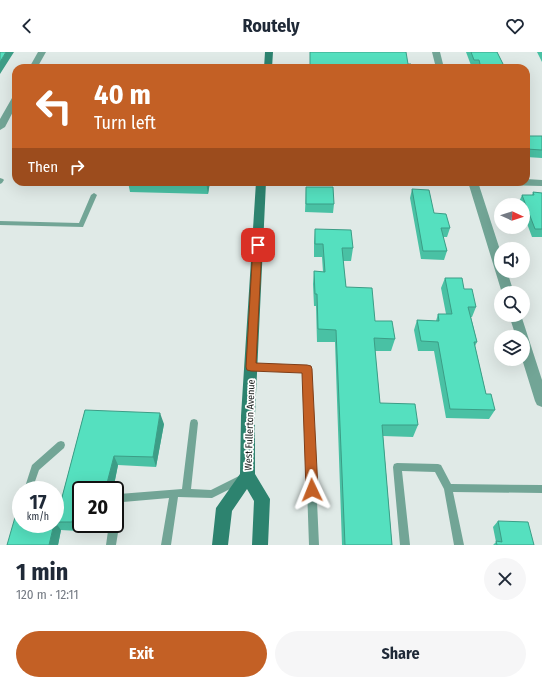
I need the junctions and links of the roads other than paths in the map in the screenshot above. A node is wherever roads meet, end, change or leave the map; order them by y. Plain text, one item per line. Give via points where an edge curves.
1 (42, 52) edge
2 (269, 52) edge
3 (436, 52) edge
4 (35, 64) edge
5 (268, 64) edge
6 (439, 64) edge
7 (12, 105) edge
8 (0, 127) edge
9 (530, 183) edge
10 (542, 183) edge
11 (261, 186) edge
12 (474, 186) edge
13 (94, 195) dead end
14 (0, 222) edge
15 (494, 249) edge
16 (530, 362) edge
17 (251, 367) junction
18 (542, 400) edge
19 (194, 423) dead end
20 (62, 445) dead end
21 (247, 476) junction
22 (31, 481) edge
23 (448, 488) junction
24 (542, 489) edge
25 (174, 493) junction
26 (186, 493) junction
27 (124, 498) edge
28 (112, 533) edge
29 (110, 545) edge
30 (166, 545) edge
31 (220, 545) edge
32 (260, 545) edge
33 (314, 545) edge
34 (405, 545) edge
35 (459, 545) edge

1 - 4 street
2 - 5 street
3 - 6 street
7 - 8 street
9 - 10 street
11 - 17 street, West Fullerton Avenue
12 - 15 street
13 - 14 lane via 81,225
16 - 18 street
17 - 21 street, West Fullerton Avenue
17 - 33 lane via 307,369
19 - 26 lane
20 - 22 lane via 35,468
21 - 26 lane via 212,494
21 - 31 street, West Fullerton Avenue via 224,508
21 - 32 street, West Fullerton Avenue via 262,499
23 - 24 lane
23 - 34 lane via 438,468 397,467
23 - 35 lane
25 - 26 lane
25 - 27 lane
25 - 30 lane
28 - 29 lane

